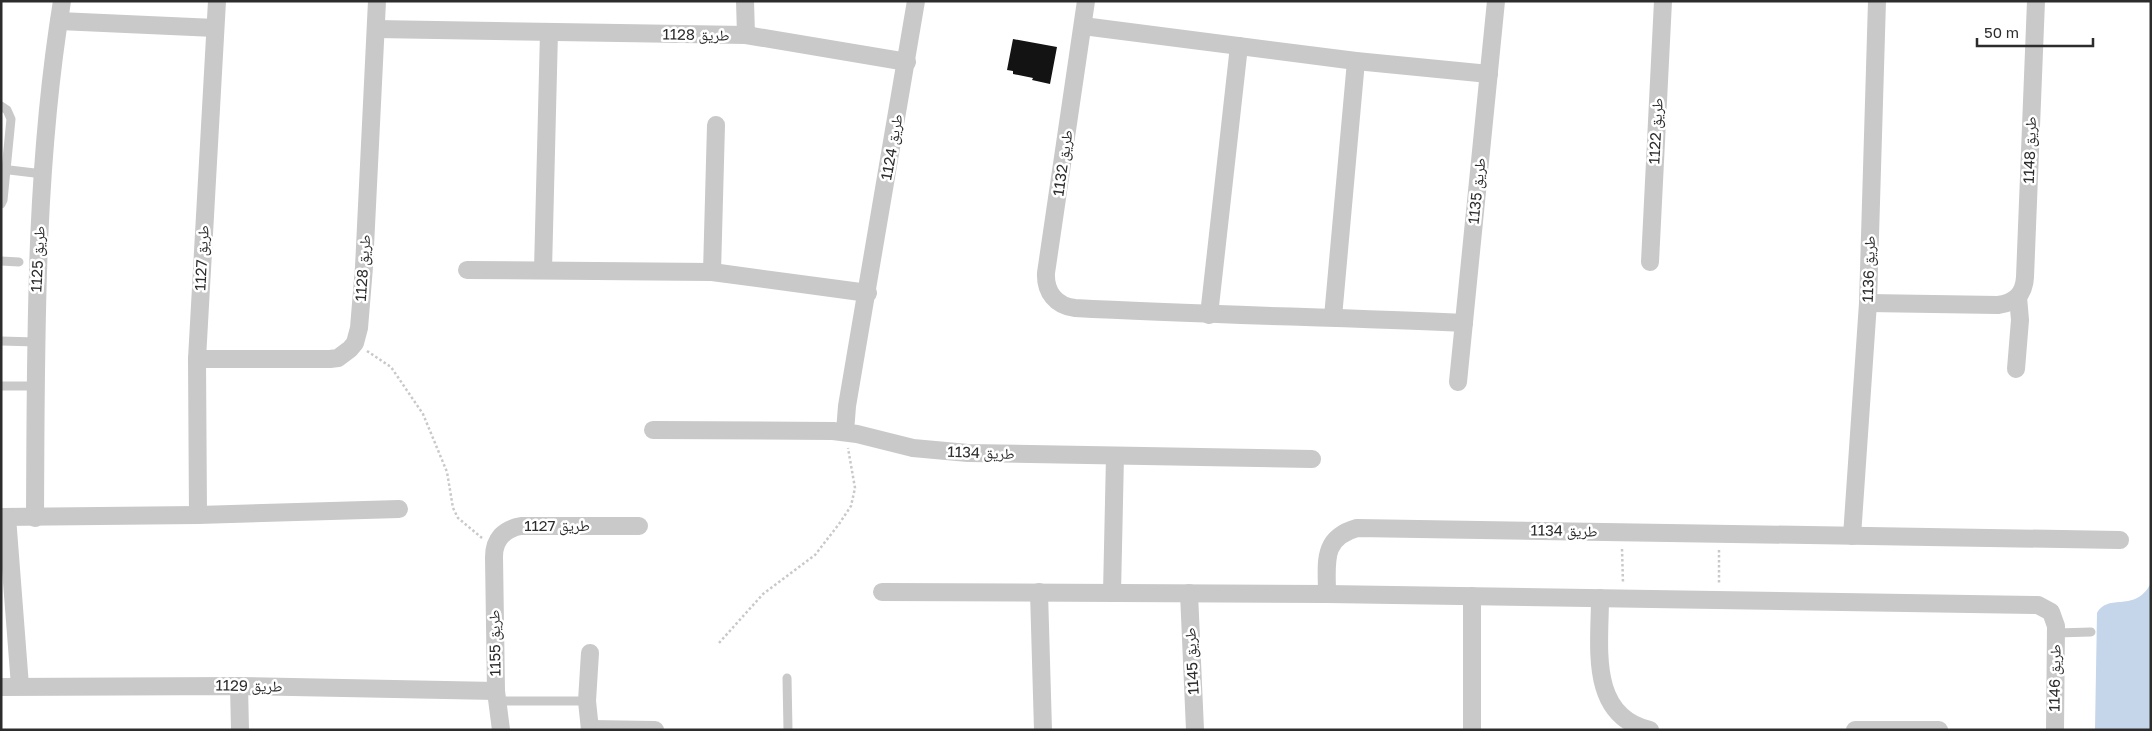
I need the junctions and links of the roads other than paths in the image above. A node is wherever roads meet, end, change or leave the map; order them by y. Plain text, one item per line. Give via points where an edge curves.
1 (62, 1) edge
2 (217, 1) edge
3 (377, 1) edge
4 (745, 1) edge
5 (916, 1) edge
6 (1086, 1) edge
7 (1496, 1) edge
8 (1663, 1) edge
9 (1877, 1) edge
10 (2036, 1) edge
11 (59, 21) junction
12 (1083, 26) junction
13 (214, 28) junction
14 (376, 29) junction
15 (549, 32) junction
16 (746, 35) junction
17 (1239, 46) junction
18 (1356, 61) junction
19 (907, 62) junction
20 (1489, 74) junction
21 (1, 106) edge
22 (716, 125) dead end
23 (4, 170) edge
24 (42, 174) junction
25 (1, 204) edge
26 (1, 261) edge
27 (19, 262) dead end
28 (1650, 262) dead end
29 (467, 270) dead end
30 (543, 270) junction
31 (712, 272) junction
32 (868, 293) junction
33 (2018, 297) junction
34 (1868, 302) junction
35 (1209, 315) junction
36 (1333, 317) junction
37 (1464, 322) junction
38 (1, 341) edge
39 (36, 342) junction
40 (197, 359) junction
41 (2016, 369) dead end
42 (1458, 382) dead end
43 (1, 386) edge
44 (36, 386) junction
45 (653, 430) dead end
46 (846, 432) junction
47 (1115, 456) junction
48 (1312, 459) dead end
49 (399, 509) dead end
50 (198, 515) junction
51 (4, 517) edge
52 (35, 518) junction
53 (639, 526) dead end
54 (1852, 536) junction
55 (2120, 540) dead end
56 (494, 553) joint
57 (882, 592) dead end
58 (1040, 592) junction
59 (1112, 593) junction
60 (1189, 593) junction
61 (1327, 594) junction
62 (1472, 596) junction
63 (1600, 598) junction
64 (2056, 630) junction
65 (2091, 632) dead end
66 (590, 653) dead end
67 (788, 678) dead end
68 (20, 686) junction
69 (239, 686) junction
70 (1, 687) edge
71 (496, 696) junction
72 (587, 701) junction
73 (590, 729) edge
74 (240, 730) edge
75 (501, 730) edge
76 (655, 730) edge
77 (788, 730) edge
78 (1044, 730) edge
79 (1195, 730) edge
80 (1472, 730) edge
81 (1650, 730) edge
82 (1855, 730) edge
83 (1939, 730) edge
84 (2055, 730) edge

1 - 11 street, طريق 1125
2 - 13 street, طريق 1127
3 - 14 street, طريق 1128
4 - 16 street, طريق 1128
5 - 19 street, طريق 1124
6 - 12 street, طريق 1132
7 - 20 street, طريق 1135
8 - 28 street, طريق 1122
9 - 34 street, طريق 1136
10 - 33 street, طريق 1148 via 2024,286
11 - 13 street
11 - 24 street, طريق 1125 via 50,79
12 - 17 street
12 - 35 street, طريق 1132 via 1046,281 1048,289 1057,302 1069,308
13 - 40 street, طريق 1127
14 - 15 street, طريق 1128
14 - 40 street, طريق 1128 via 364,266 359,328 354,343 344,354 330,359
15 - 16 street, طريق 1128
15 - 30 street
16 - 19 street, طريق 1128
17 - 18 street
17 - 35 street
18 - 20 street
18 - 36 street
19 - 32 street, طريق 1124
20 - 37 street, طريق 1135
21 - 23 lane via 11,119
22 - 31 street
23 - 24 lane
23 - 25 lane
24 - 39 street, طريق 1125
26 - 27 lane
29 - 30 street
30 - 31 street
31 - 32 street
32 - 46 street, طريق 1124 via 847,406
33 - 34 street via 1998,305
33 - 41 street, طريق 1148 via 2020,320
34 - 54 street, طريق 1136
35 - 36 street
36 - 37 street
37 - 42 street, طريق 1135
38 - 39 lane
39 - 44 street, طريق 1125
40 - 50 street, طريق 1127
43 - 44 lane
44 - 52 street, طريق 1125
45 - 46 street, طريق 1134
46 - 47 street, طريق 1134 via 913,448 941,451
47 - 48 street, طريق 1134
47 - 59 street
49 - 50 street
50 - 52 street
51 - 52 street
51 - 68 street
53 - 56 street, طريق 1127 via 520,526 503,533 497,540
54 - 55 street, طريق 1134
54 - 61 street, طريق 1134 via 1357,528 1341,534 1327,552
56 - 71 street, طريق 1155
57 - 58 street
58 - 59 street
58 - 78 street
59 - 60 street
60 - 61 street
60 - 79 street, طريق 1145
61 - 62 street
62 - 63 street
62 - 80 street
63 - 64 street via 2038,605 2051,612
63 - 81 street via 1600,668 1604,691 1617,712
64 - 65 lane
64 - 84 street, طريق 1146
66 - 72 street
67 - 77 lane
68 - 69 street, طريق 1129
68 - 70 street, طريق 1129
69 - 71 street, طريق 1129
69 - 74 street
71 - 72 lane
71 - 75 street, طريق 1155
72 - 73 street
73 - 76 street
82 - 83 street

